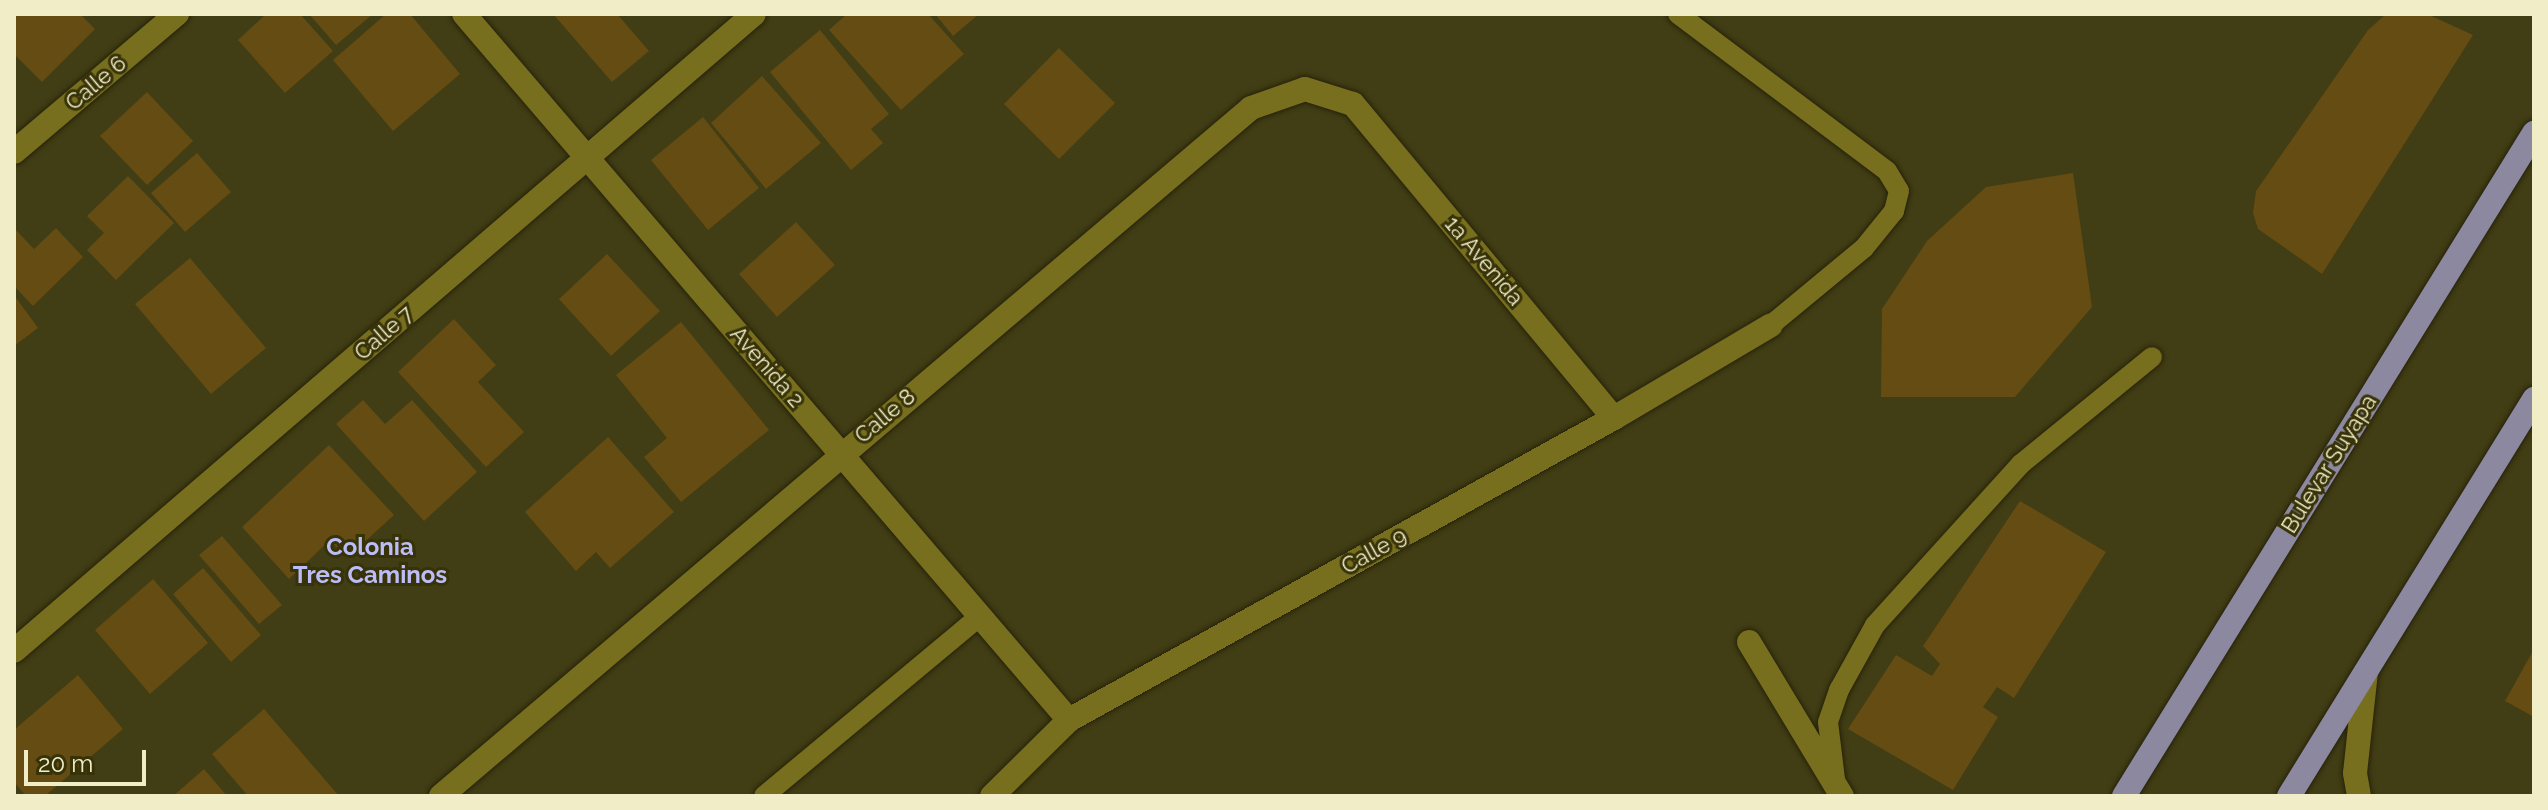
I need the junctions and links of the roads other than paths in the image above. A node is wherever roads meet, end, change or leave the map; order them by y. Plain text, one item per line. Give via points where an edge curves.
1 (177, 14) edge
2 (464, 14) edge
3 (754, 14) edge
4 (1678, 14) edge
5 (1353, 104) joint
6 (2534, 133) edge
7 (14, 152) edge
8 (587, 158) junction
9 (1771, 325) joint
10 (2152, 357) dead end
11 (2534, 399) edge
12 (1614, 418) junction
13 (841, 453) junction
14 (980, 616) junction
15 (1749, 642) dead end
16 (14, 651) edge
17 (2366, 672) junction
18 (1069, 720) junction
19 (1837, 795) edge
20 (441, 796) edge
21 (764, 796) edge
22 (992, 796) edge
23 (2124, 796) edge
24 (2289, 796) edge
25 (2359, 796) edge

1 - 7 street, Calle 6
2 - 8 street, Avenida 2
3 - 8 street, Calle 7
4 - 9 lane via 1887,171 1899,191 1894,211 1864,248
5 - 12 street, 1a Avenida
5 - 13 street, Calle 8 via 1305,89 1251,108
6 - 23 main road, Bulevar Suyapa
8 - 13 street, Avenida 2
8 - 16 street, Calle 7
9 - 12 street, Calle 9
10 - 19 lane via 2021,464 1875,625 1839,690 1828,722
11 - 17 main road
12 - 18 street, Calle 9
13 - 14 street, Avenida 2
13 - 20 street, Calle 8
14 - 18 street, Avenida 2
14 - 21 lane
15 - 19 street
17 - 24 main road
17 - 25 street via 2355,773
18 - 22 street, Calle 9

